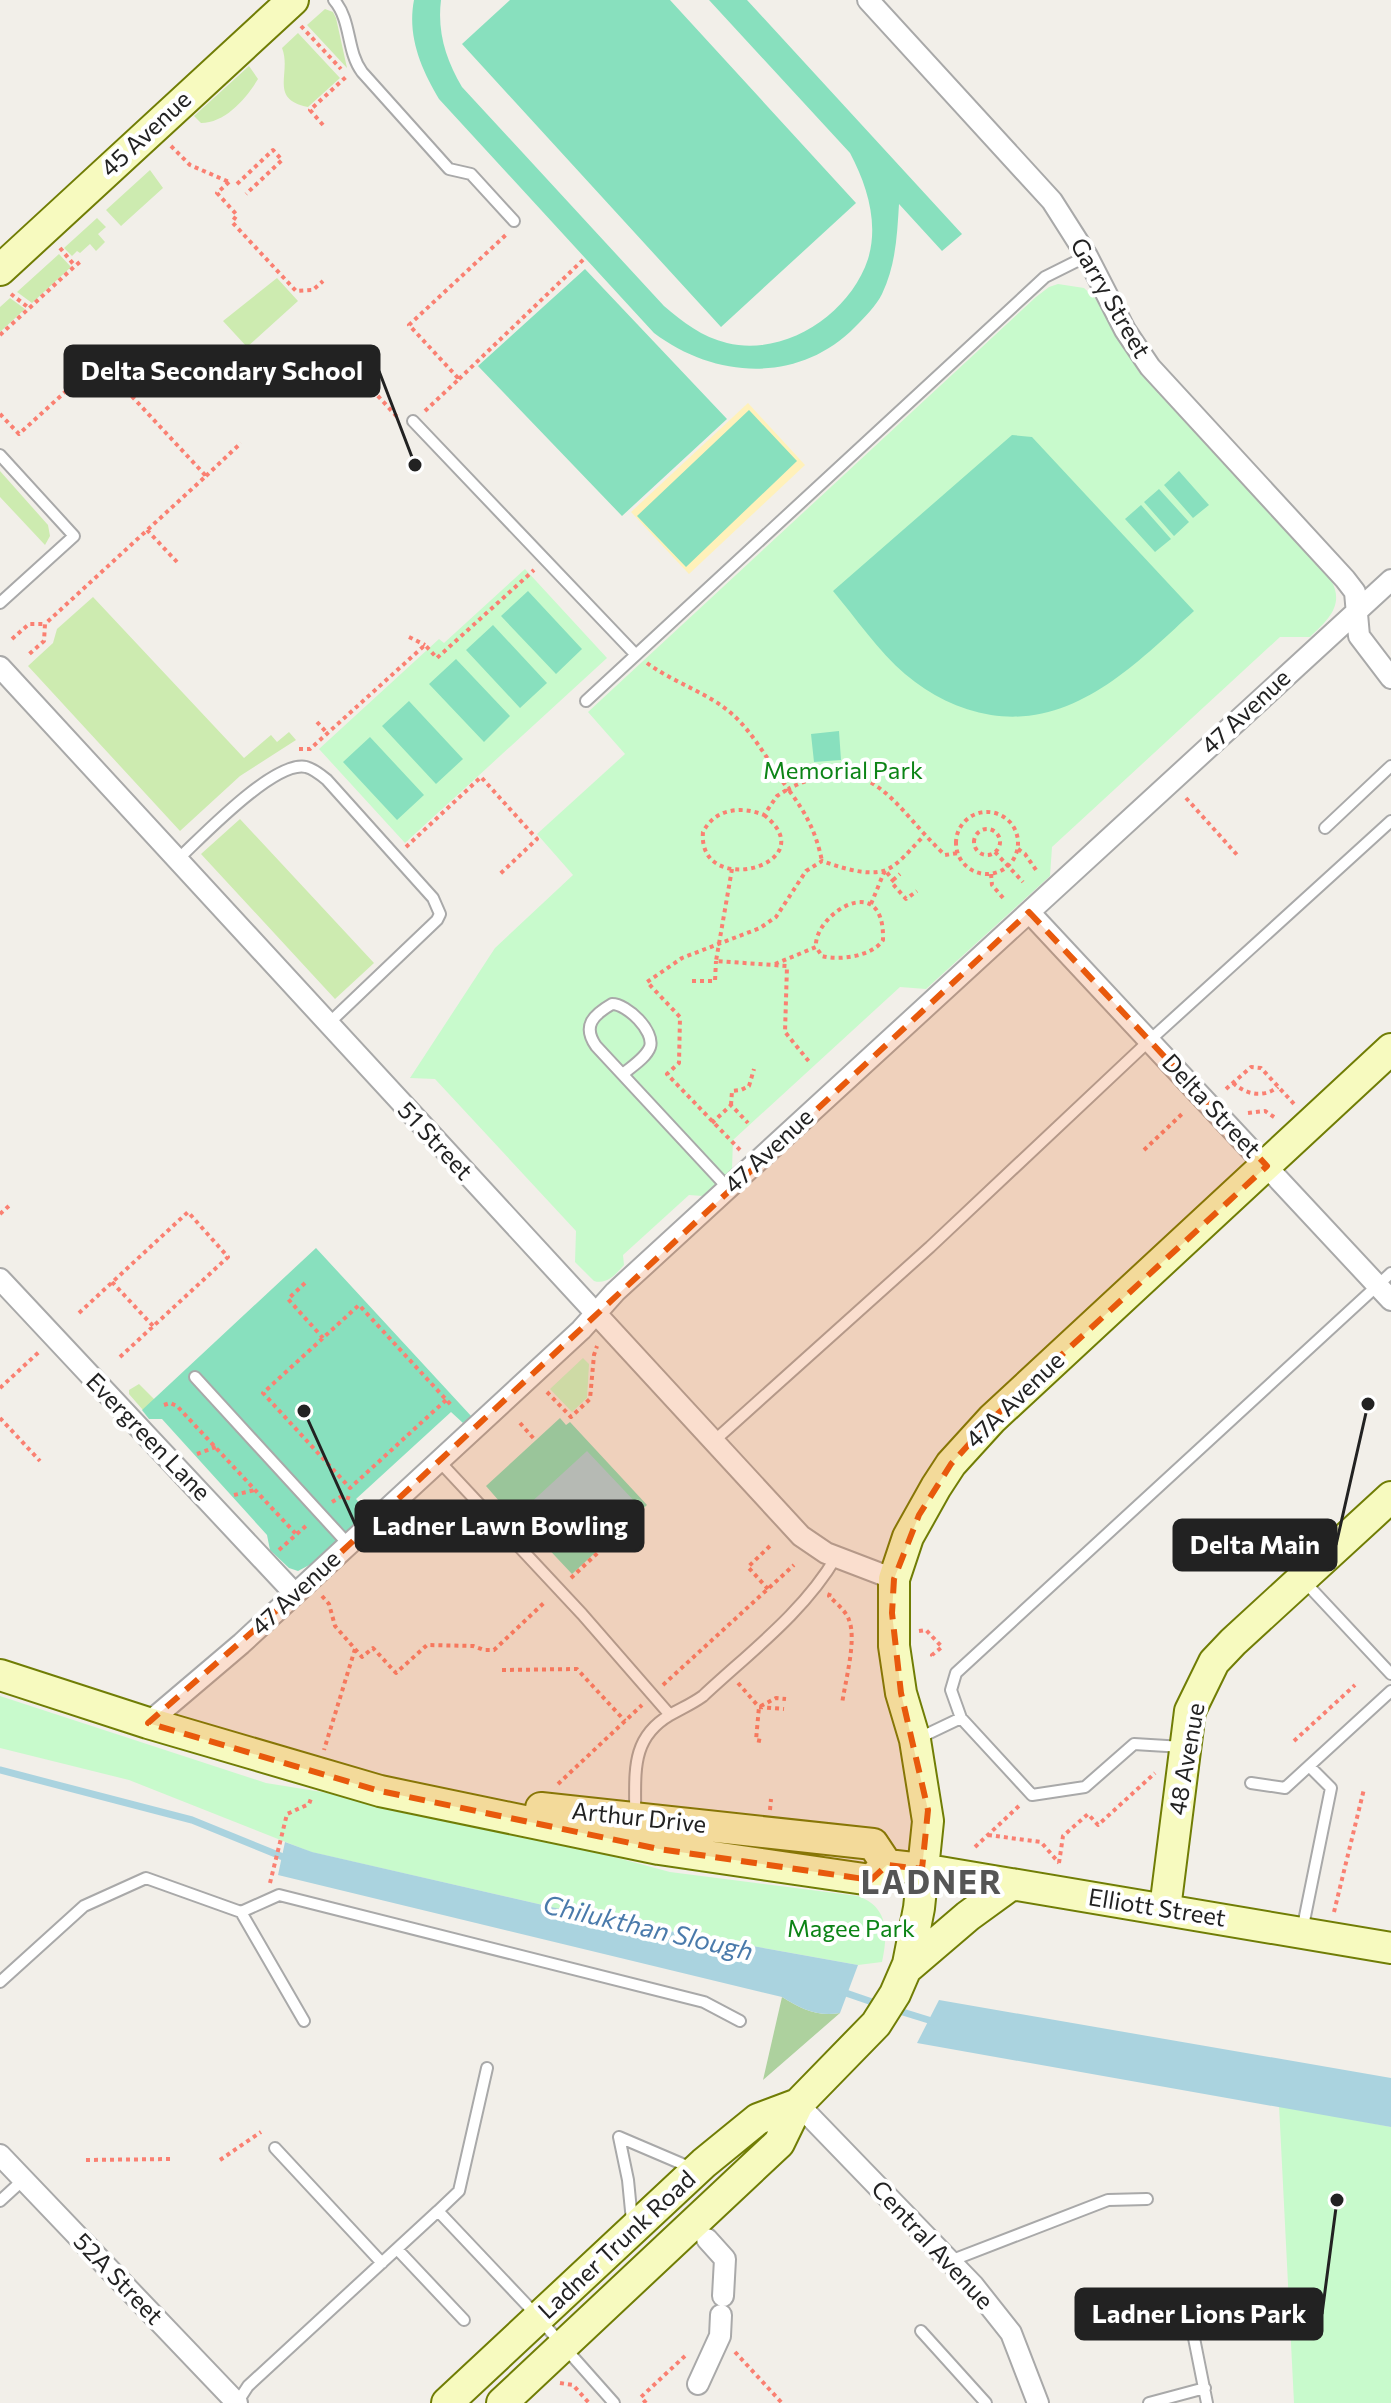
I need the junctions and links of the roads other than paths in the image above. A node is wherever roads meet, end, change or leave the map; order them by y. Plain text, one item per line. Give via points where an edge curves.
1 (334, 0) edge
2 (868, 0) edge
3 (297, 13) edge
4 (514, 221) dead end
5 (1087, 256) junction
6 (5, 282) edge
7 (413, 421) road end
8 (0, 455) edge
9 (1391, 580) edge
10 (0, 603) edge
11 (1357, 612) junction
12 (636, 655) junction
13 (0, 667) edge
14 (1391, 678) edge
15 (586, 701) dead end
16 (1391, 766) edge
17 (1391, 821) edge
18 (1325, 828) dead end
19 (177, 860) junction
20 (1029, 912) junction
21 (328, 1024) junction
22 (1150, 1040) junction
23 (1391, 1049) edge
24 (623, 1074) junction
25 (1267, 1166) junction
26 (728, 1188) junction
27 (0, 1279) edge
28 (1387, 1286) edge
29 (596, 1313) junction
30 (195, 1377) dead end
31 (714, 1441) junction
32 (439, 1461) junction
33 (1391, 1497) edge
34 (349, 1545) junction
35 (836, 1557) junction
36 (1302, 1578) junction
37 (894, 1579) junction
38 (295, 1594) junction
39 (1391, 1674) edge
40 (0, 1675) edge
41 (1391, 1691) edge
42 (670, 1715) junction
43 (961, 1718) junction
44 (148, 1723) junction
45 (915, 1740) junction
46 (1185, 1747) junction
47 (1309, 1766) junction
48 (1251, 1783) dead end
49 (380, 1791) junction
50 (634, 1817) junction
51 (887, 1865) junction
52 (922, 1869) junction
53 (1012, 1884) junction
54 (1165, 1909) junction
55 (241, 1912) junction
56 (1302, 1933) junction
57 (1391, 1948) edge
58 (906, 1969) junction
59 (0, 1982) edge
60 (304, 2021) dead end
61 (740, 2021) dead end
62 (487, 2068) dead end
63 (798, 2104) junction
64 (275, 2148) dead end
65 (0, 2155) edge
66 (696, 2170) junction
67 (23, 2180) junction
68 (1147, 2199) dead end
69 (0, 2201) edge
70 (438, 2211) junction
71 (633, 2229) junction
72 (707, 2239) dead end
73 (397, 2249) junction
74 (950, 2261) junction
75 (382, 2263) junction
76 (1188, 2308) dead end
77 (539, 2319) junction
78 (464, 2320) dead end
79 (921, 2331) dead end
80 (564, 2346) junction
81 (698, 2384) dead end
82 (1205, 2388) junction
83 (237, 2403) edge
84 (447, 2403) edge
85 (502, 2403) edge
86 (614, 2403) edge
87 (986, 2403) edge
88 (1038, 2403) edge
89 (1149, 2403) edge
90 (1207, 2403) edge

1 - 4 lane via 344,14 352,54 362,72 449,169 471,174
2 - 5 street, Garry Street via 1052,201
3 - 6 main road, 45 Avenue
5 - 11 street, Garry Street via 1150,367 1345,579 1355,592
5 - 12 lane via 1045,277
7 - 12 lane
8 - 10 lane via 74,536
9 - 11 street, 47 Avenue
11 - 14 street, Garry Street via 1363,644
11 - 20 street, 47 Avenue
12 - 15 lane
13 - 19 street, 51 Street
16 - 18 lane
17 - 22 lane
19 - 21 street, 51 Street
19 - 21 lane via 277,773 308,767 327,780 440,908 437,920
20 - 22 street, Delta Street
20 - 26 street, 47 Avenue
21 - 29 street, 51 Street
22 - 25 street, Delta Street
22 - 31 lane
23 - 25 main road, 47A Avenue
24 - 24 lane via 588,1031 612,1004 625,1008 651,1039 647,1052
24 - 26 lane
25 - 28 street, Delta Street
25 - 37 main road, 47A Avenue via 970,1441 919,1515
26 - 29 street, 47 Avenue
27 - 38 street, Evergreen Lane
28 - 43 lane via 956,1673 951,1690
29 - 31 street, 51 Street
29 - 32 street, 47 Avenue
30 - 34 lane
31 - 35 street, 51 Street via 801,1536
32 - 34 street, 47 Avenue
32 - 42 lane
33 - 36 main road, 48 Avenue
34 - 38 street, 47 Avenue
35 - 37 street, 51 Street
35 - 42 lane via 805,1600 693,1704
36 - 39 lane
36 - 46 main road, 48 Avenue via 1214,1662 1190,1711
37 - 45 main road, 47A Avenue via 894,1646
38 - 44 street, 47 Avenue
40 - 44 main road, Arthur Drive
41 - 47 lane
42 - 50 lane via 638,1750
43 - 45 lane
43 - 46 lane via 1032,1795 1085,1787 1134,1744
44 - 49 main road, Arthur Drive
45 - 52 main road, 47A Avenue via 928,1810
46 - 54 main road, 48 Avenue
47 - 48 lane via 1285,1788
47 - 56 lane via 1331,1788
49 - 50 main road, Arthur Drive
49 - 51 main road, Arthur Drive via 674,1851 871,1880
50 - 51 main road, Arthur Drive via 873,1844
51 - 52 main road, Arthur Drive
52 - 53 main road, Elliott Street
52 - 58 main road, Ladner Trunk Road
53 - 54 main road, Elliott Street
53 - 58 main road
54 - 56 main road, Elliott Street
55 - 59 lane via 146,1878 84,1906
55 - 60 lane
55 - 61 lane via 279,1895 704,2002
56 - 57 main road, Elliott Street
58 - 63 main road, Ladner Trunk Road via 876,2024
62 - 70 lane via 459,2191
63 - 66 main road, Ladner Trunk Road via 758,2119
63 - 74 street, Central Avenue
63 - 80 main road, Ladner Trunk Road via 779,2143
64 - 75 lane
65 - 67 street, 52A Street
66 - 71 main road, Ladner Trunk Road
66 - 71 lane via 619,2137
67 - 69 lane
67 - 83 street, 52A Street
68 - 74 lane via 1108,2200
70 - 73 lane
70 - 77 lane
71 - 77 main road, Ladner Trunk Road
72 - 81 street via 725,2259 718,2340
73 - 75 lane
73 - 78 lane
74 - 88 street, Central Avenue via 1011,2333
75 - 83 lane via 248,2386
76 - 82 lane
77 - 80 lane
77 - 84 main road, Ladner Trunk Road
79 - 87 lane
80 - 85 main road, Ladner Trunk Road
80 - 86 lane
82 - 89 lane
82 - 90 lane

